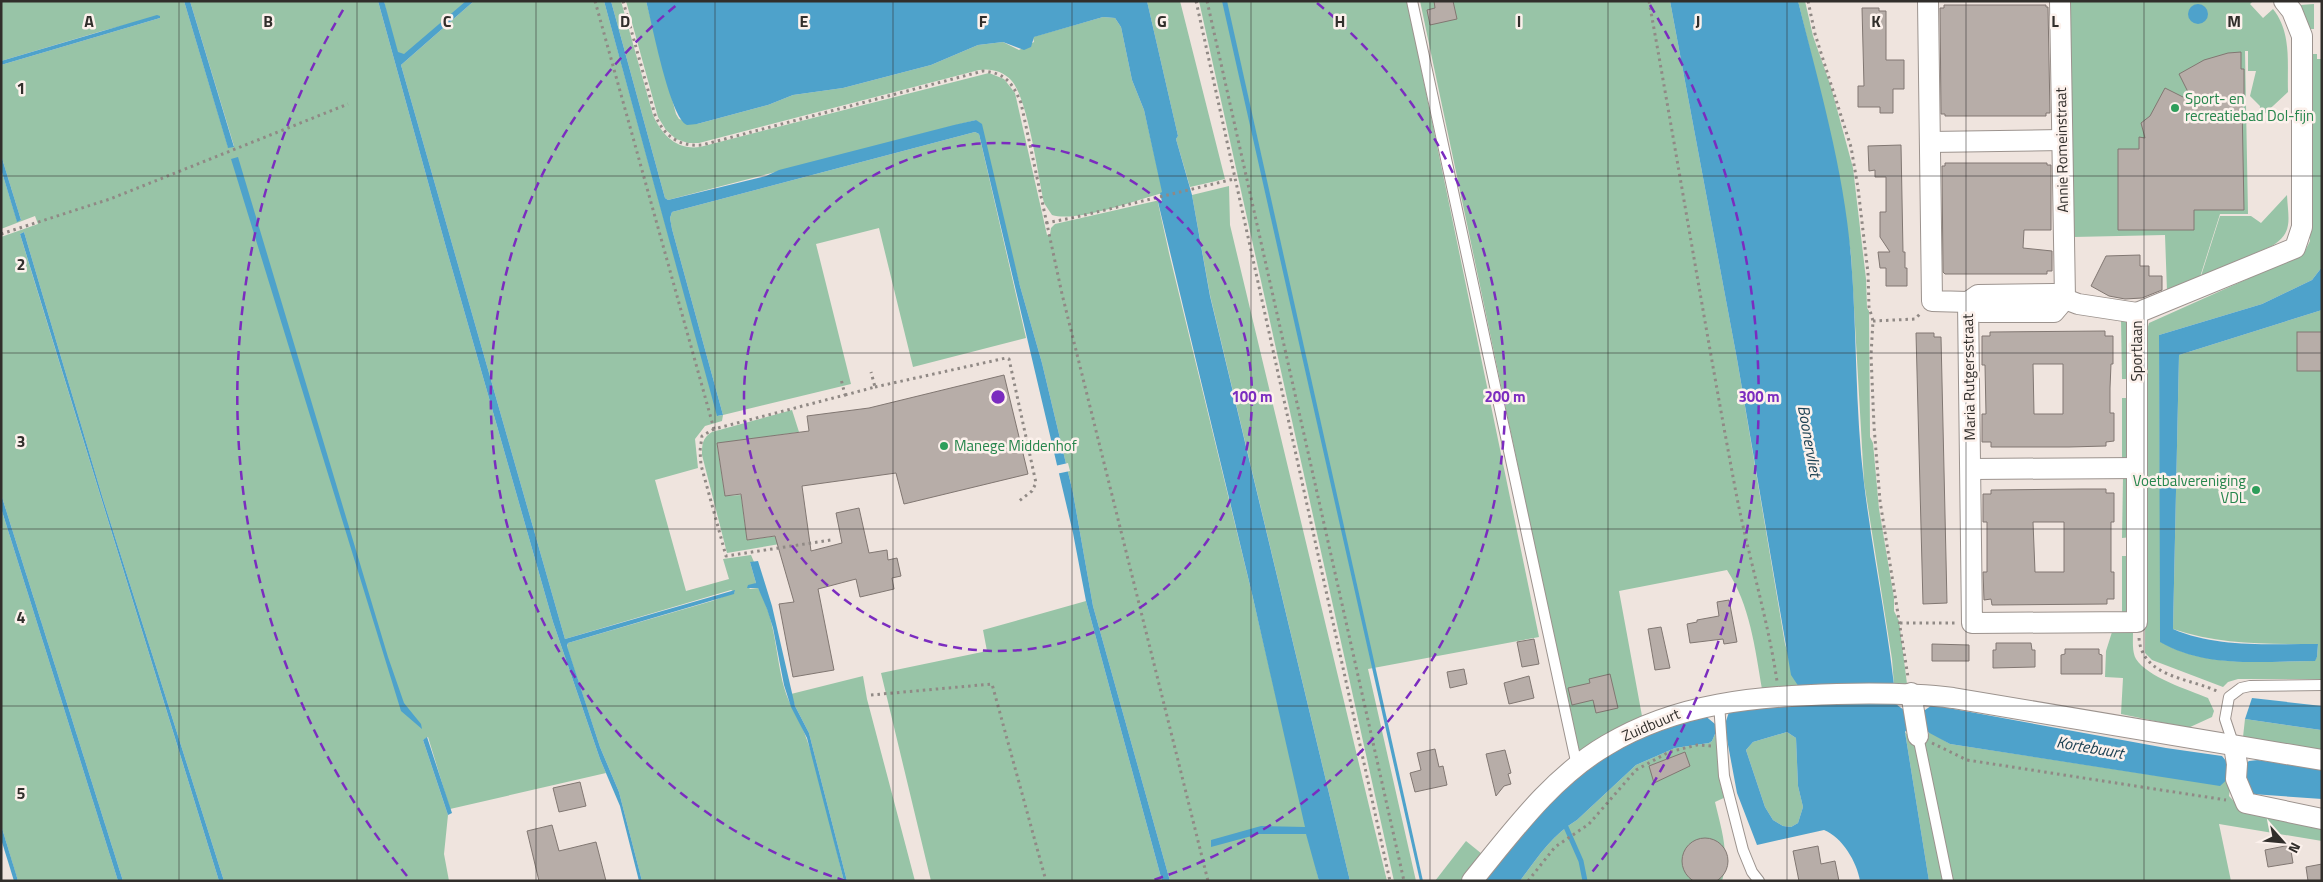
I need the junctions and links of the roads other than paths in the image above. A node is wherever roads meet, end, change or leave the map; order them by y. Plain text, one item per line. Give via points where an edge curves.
1 (1412, 1) edge
2 (1928, 1) edge
3 (2060, 1) edge
4 (2284, 1) edge
5 (2061, 140) junction
6 (1930, 142) junction
7 (2065, 299) junction
8 (1968, 302) junction
9 (2137, 313) junction
10 (2137, 468) junction
11 (1971, 469) junction
12 (2137, 622) joint
13 (2322, 685) edge
14 (1911, 693) junction
15 (1719, 711) junction
16 (1916, 724) joint
17 (2322, 760) edge
18 (2235, 763) junction
19 (1577, 766) junction
20 (2322, 819) edge
21 (1472, 881) edge
22 (1759, 881) edge
23 (1948, 881) edge

1 - 19 lane
2 - 6 street, Maria Rutgersstraat
3 - 5 street, Annie Romeinstraat
4 - 9 street, Sportlaan via 2292,11 2302,36 2302,227 2295,248
5 - 6 street
5 - 7 street, Annie Romeinstraat
6 - 8 street, Maria Rutgersstraat via 1932,301
7 - 8 street via 2054,294 1978,295
7 - 9 street
8 - 11 street, Maria Rutgersstraat
9 - 10 street, Sportlaan
10 - 11 street
10 - 12 street, Sportlaan
11 - 12 street, Maria Rutgersstraat via 1972,623
13 - 18 lane via 2250,686 2229,697 2225,719
14 - 15 street, Zuidbuurt via 1789,696
14 - 16 street
14 - 18 street via 1953,698
15 - 19 street, Zuidbuurt via 1688,709 1648,724 1607,745
15 - 22 lane via 1724,776 1744,850
16 - 23 lane
17 - 18 street
18 - 20 street via 2246,803
19 - 21 street, Zuidbuurt via 1538,802

